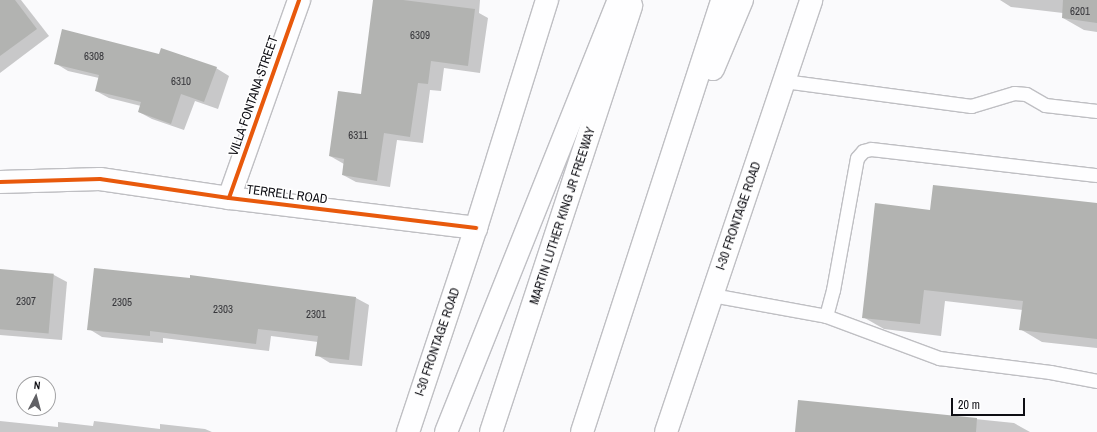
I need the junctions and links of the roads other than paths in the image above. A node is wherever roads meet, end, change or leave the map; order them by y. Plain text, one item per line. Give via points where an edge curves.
1 (299, 0) edge
2 (547, 0) edge
3 (619, 0) edge
4 (633, 0) edge
5 (722, 0) edge
6 (742, 0) edge
7 (811, 0) edge
8 (784, 81) junction
9 (1097, 111) edge
10 (1097, 175) edge
11 (0, 182) edge
12 (229, 198) junction
13 (654, 210) junction
14 (476, 228) junction
15 (712, 295) junction
16 (826, 316) junction
17 (1097, 381) edge
18 (408, 432) edge
19 (446, 432) edge
20 (491, 432) edge
21 (582, 432) edge
22 (666, 432) edge

1 - 12 main road, VILLA FONTANA STREET
2 - 14 main road, I-30 FRONTAGE ROAD
3 - 19 main road
4 - 20 main road, MARTIN LUTHER KING JR FREEWAY
5 - 13 main road
6 - 13 main road
7 - 8 main road, I-30 FRONTAGE ROAD
8 - 9 lane via 972,106 1014,94 1026,94 1045,105
8 - 15 main road, I-30 FRONTAGE ROAD
10 - 16 lane via 863,151 857,158
11 - 12 main road, TERRELL ROAD via 100,179
12 - 14 main road, TERRELL ROAD
13 - 21 main road
14 - 18 main road, I-30 FRONTAGE ROAD
15 - 16 lane
15 - 22 main road, I-30 FRONTAGE ROAD
16 - 17 lane via 939,358 1050,372

